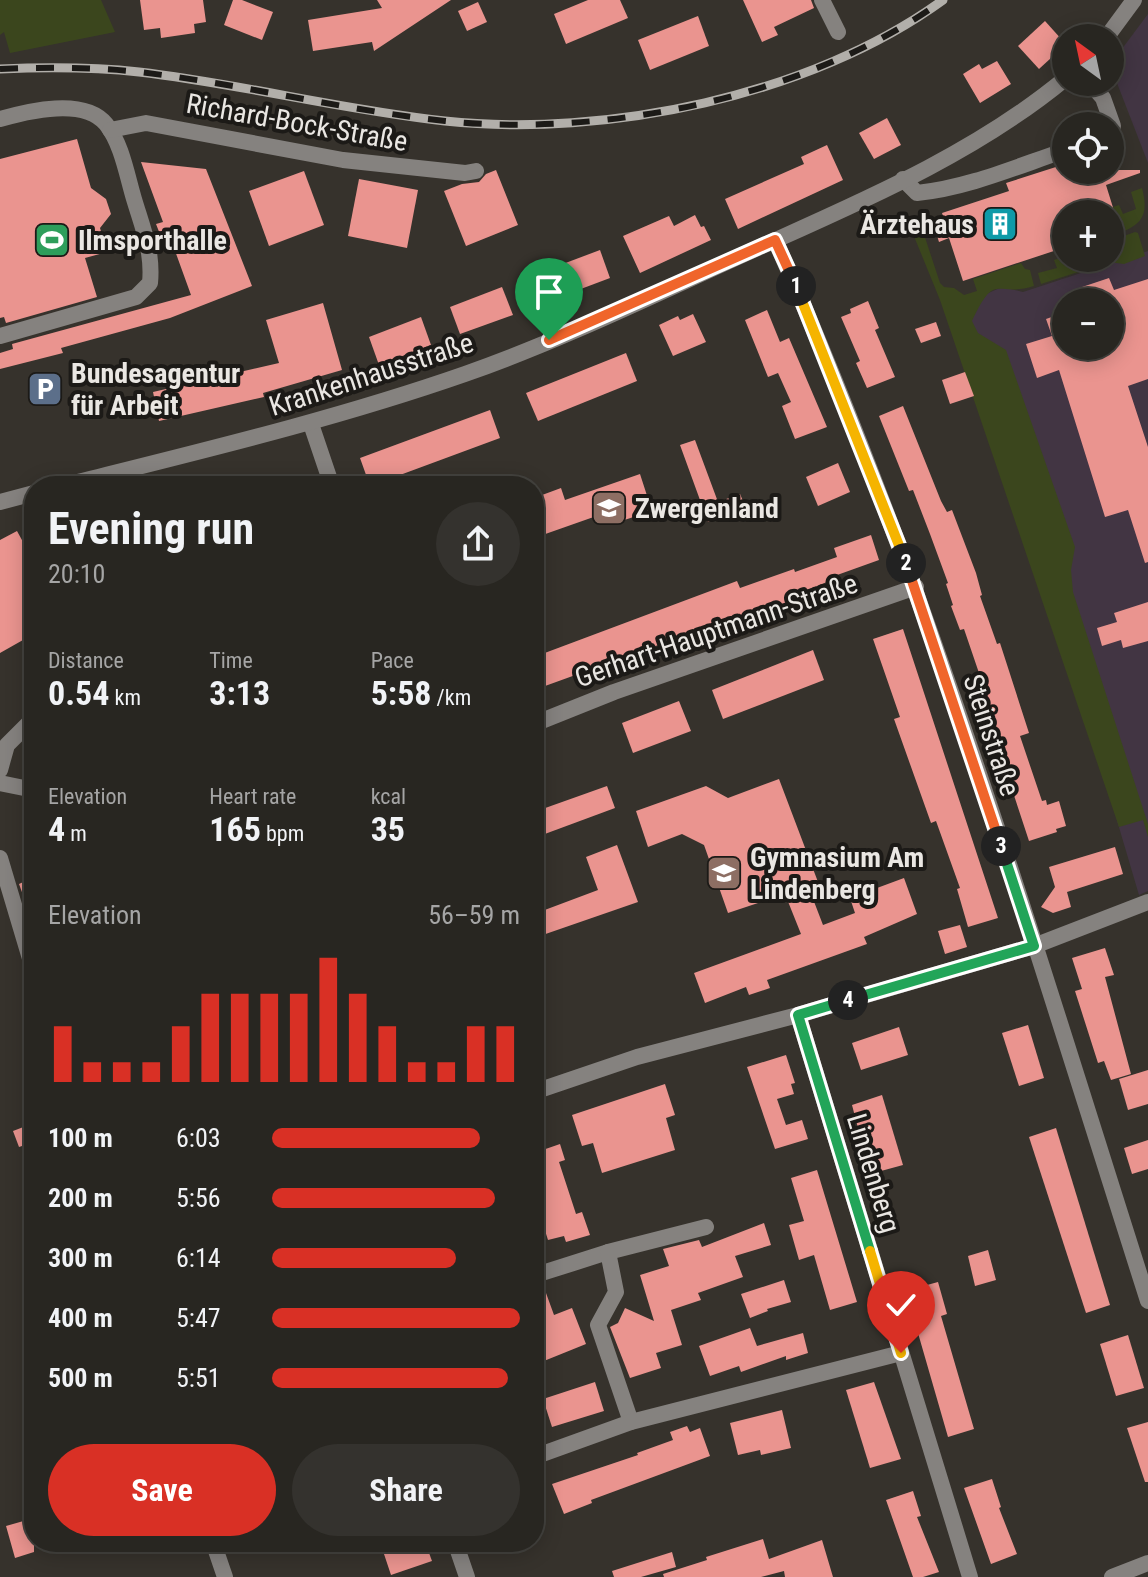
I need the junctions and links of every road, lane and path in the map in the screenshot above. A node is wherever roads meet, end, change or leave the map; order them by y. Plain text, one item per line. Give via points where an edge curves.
1 (822, 0) edge
2 (1134, 0) edge
3 (1116, 24) edge
4 (838, 32) dead end
5 (1052, 89) edge
6 (0, 119) edge
7 (110, 130) junction
8 (1052, 155) edge
9 (476, 171) dead end
10 (903, 179) junction
11 (775, 240) junction
12 (0, 336) edge
13 (311, 424) junction
14 (102, 476) edge
15 (329, 476) edge
16 (24, 496) edge
17 (0, 502) edge
18 (916, 587) junction
19 (544, 720) edge
20 (24, 728) edge
21 (0, 770) edge
22 (0, 783) edge
23 (24, 788) edge
24 (0, 858) edge
25 (1148, 902) edge
26 (24, 938) edge
27 (1034, 946) junction
28 (798, 1015) junction
29 (544, 1089) edge
30 (706, 1227) dead end
31 (608, 1252) junction
32 (544, 1272) edge
33 (1148, 1301) edge
34 (901, 1353) junction
35 (631, 1422) junction
36 (544, 1453) edge
37 (216, 1552) edge
38 (458, 1552) edge
39 (1148, 1563) edge
40 (225, 1577) edge
41 (467, 1577) edge
42 (970, 1577) edge
43 (1112, 1577) edge

1 - 4 street
2 - 3 street
5 - 10 street, Krankenhausstraße via 1014,118
6 - 7 street via 49,108 81,110 104,121
7 - 9 street, Richard-Bock-Straße via 146,123 343,160
7 - 12 street via 149,247 150,283 136,297
8 - 10 street via 928,192 917,193
10 - 11 street, Krankenhausstraße
11 - 13 street, Krankenhausstraße via 466,373
11 - 18 street, Steinstraße
13 - 14 street, Krankenhausstraße
13 - 15 street
16 - 17 street
18 - 19 street, Gerhart-Hauptmann-Straße
18 - 27 street, Steinstraße
20 - 21 street via 7,745
22 - 23 street
24 - 26 street
25 - 27 street
27 - 28 street
27 - 33 street, Steinstraße
28 - 29 street via 637,1057
28 - 34 street, Lindenberg
30 - 31 street
31 - 32 street
31 - 35 street via 616,1292 598,1325
34 - 35 street
34 - 42 street, Lindenberg
35 - 36 street
37 - 40 street
38 - 41 street
39 - 43 street

